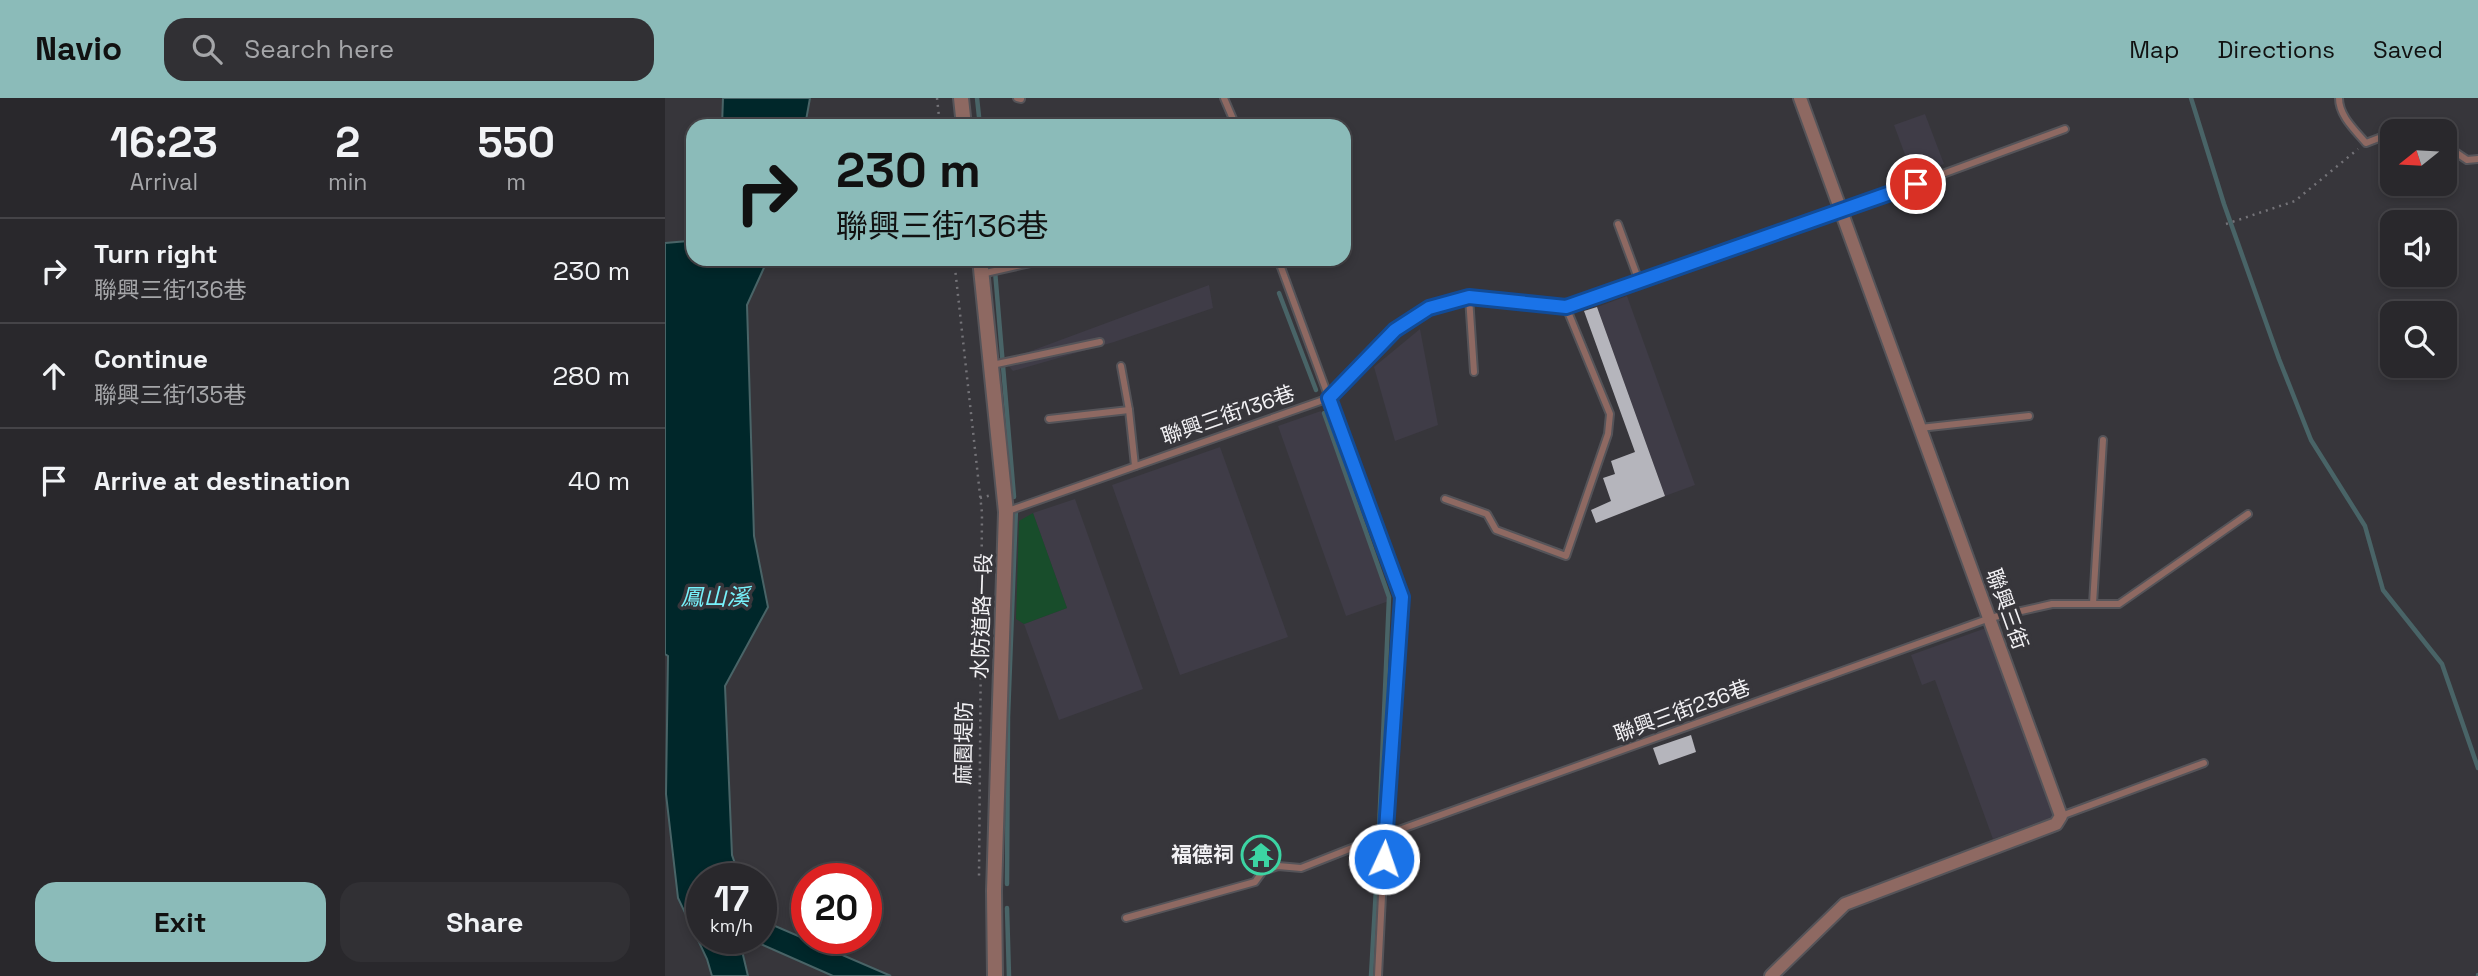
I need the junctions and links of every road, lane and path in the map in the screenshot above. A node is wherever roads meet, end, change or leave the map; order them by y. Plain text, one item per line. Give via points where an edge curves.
1 (937, 98) edge
2 (961, 98) edge
3 (1224, 98) edge
4 (1800, 98) edge
5 (2339, 98) edge
6 (939, 119) edge
7 (963, 119) edge
8 (1233, 119) edge
9 (2065, 130) dead end
10 (2380, 138) edge
11 (2366, 143) junction
12 (2457, 153) edge
13 (2478, 159) edge
14 (1842, 211) junction
15 (1618, 224) dead end
16 (2226, 224) dead end
17 (955, 266) edge
18 (1018, 266) edge
19 (1281, 266) edge
20 (983, 268) edge
21 (1639, 281) junction
22 (1469, 297) junction
23 (1566, 307) junction
24 (1100, 342) dead end
25 (993, 364) junction
26 (1121, 366) dead end
27 (1474, 372) dead end
28 (1329, 398) junction
29 (1129, 410) junction
30 (2029, 416) dead end
31 (1049, 419) dead end
32 (1920, 428) junction
33 (2103, 440) dead end
34 (1135, 466) junction
35 (1445, 499) dead end
36 (1006, 512) junction
37 (2248, 514) dead end
38 (2093, 604) junction
39 (1990, 618) junction
40 (2204, 763) dead end
41 (2061, 816) junction
42 (1385, 835) junction
43 (979, 884) dead end
44 (1126, 918) dead end
45 (1779, 973) edge
46 (995, 976) edge
47 (1378, 976) edge

1 - 6 path
2 - 7 street
3 - 8 lane
4 - 14 street, 聯興三街
5 - 11 lane via 2344,117
9 - 14 lane, 聯興三街136巷
10 - 11 lane
11 - 16 path via 2295,201
12 - 13 lane via 2467,160
14 - 21 lane, 聯興三街136巷
14 - 32 street, 聯興三街
15 - 21 lane
17 - 43 path, 麻園堤防 via 982,513
18 - 20 lane
19 - 28 lane
20 - 25 street, 水防道路一段
21 - 23 lane, 聯興三街136巷
22 - 23 lane, 聯興三街136巷
22 - 27 lane
22 - 28 lane, 聯興三街136巷 via 1429,308 1395,330
23 - 35 lane via 1610,414 1608,434 1566,556 1496,530 1487,514
24 - 25 lane
25 - 36 street, 水防道路一段
26 - 29 lane
28 - 34 lane, 聯興三街136巷
28 - 42 lane via 1402,597
29 - 31 lane
29 - 34 lane
30 - 32 lane
32 - 39 street, 聯興三街
33 - 38 lane
34 - 36 lane, 聯興三街136巷
36 - 46 street, 水防道路一段
37 - 38 lane, 聯興三街236巷 via 2119,604
38 - 39 lane, 聯興三街236巷 via 2052,604
39 - 41 street, 聯興三街
39 - 42 lane, 聯興三街236巷
40 - 41 lane
41 - 45 street via 2056,824 1845,904
42 - 44 lane, 聯興三街236巷 via 1301,868 1263,870 1255,882
42 - 47 lane

